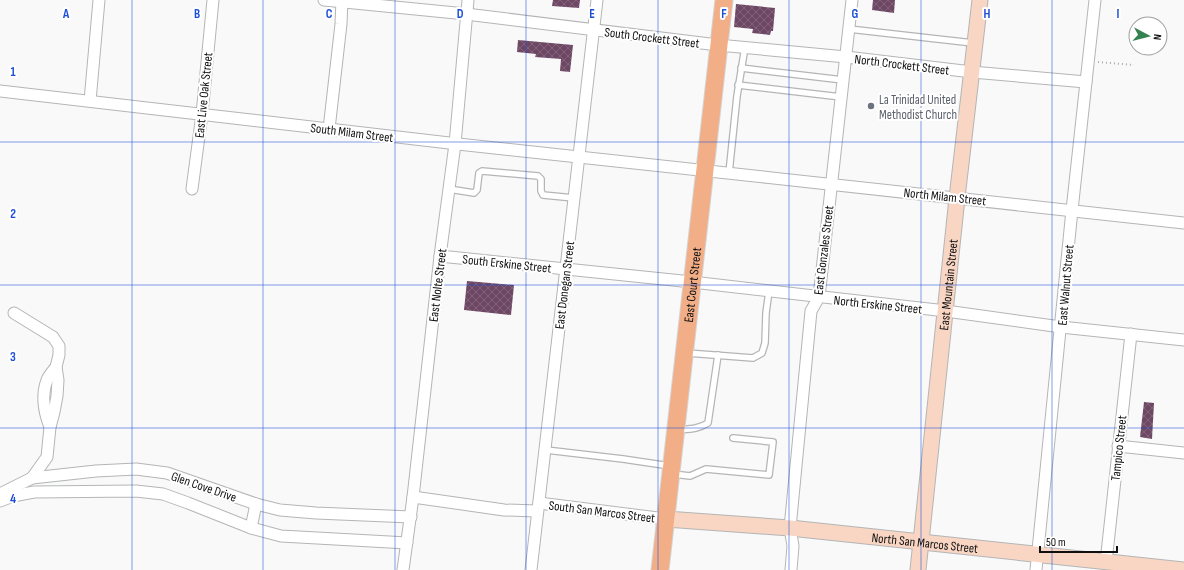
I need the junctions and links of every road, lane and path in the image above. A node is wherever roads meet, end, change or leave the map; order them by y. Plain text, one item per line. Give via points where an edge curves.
1 (100, 0) edge
2 (212, 0) edge
3 (324, 0) edge
4 (468, 0) edge
5 (597, 0) edge
6 (724, 0) edge
7 (852, 0) edge
8 (980, 0) edge
9 (1095, 0) edge
10 (342, 1) edge
11 (466, 14) junction
12 (849, 29) junction
13 (594, 30) junction
14 (976, 43) junction
15 (718, 44) junction
16 (745, 47) junction
17 (846, 57) junction
18 (1088, 61) junction
19 (1134, 65) dead end
20 (741, 68) junction
21 (972, 72) junction
22 (843, 80) junction
23 (1086, 82) junction
24 (738, 85) junction
25 (0, 91) edge
26 (841, 97) junction
27 (90, 101) junction
28 (202, 114) junction
29 (329, 129) junction
30 (455, 144) junction
31 (580, 157) junction
32 (705, 171) junction
33 (728, 173) junction
34 (832, 183) junction
35 (449, 189) junction
36 (192, 190) dead end
37 (575, 198) junction
38 (957, 198) junction
39 (1072, 210) junction
40 (1184, 223) edge
41 (440, 256) junction
42 (566, 270) junction
43 (692, 282) junction
44 (769, 291) junction
45 (819, 297) junction
46 (946, 311) junction
47 (14, 313) dead end
48 (1061, 326) junction
49 (1131, 334) junction
50 (1184, 340) edge
51 (684, 352) junction
52 (718, 355) junction
53 (676, 430) junction
54 (733, 438) dead end
55 (1118, 446) junction
56 (546, 450) junction
57 (1184, 453) edge
58 (47, 457) junction
59 (671, 470) junction
60 (58, 475) junction
61 (32, 478) junction
62 (0, 494) edge
63 (413, 498) junction
64 (0, 501) edge
65 (256, 504) junction
66 (538, 507) junction
67 (410, 516) junction
68 (666, 519) junction
69 (251, 528) junction
70 (790, 528) junction
71 (921, 542) junction
72 (407, 543) junction
73 (1038, 554) junction
74 (1106, 562) junction
75 (403, 570) edge
76 (531, 570) edge
77 (660, 570) edge
78 (790, 570) edge
79 (918, 570) edge
80 (1036, 570) edge
81 (1184, 570) edge

1 - 27 street
2 - 28 street, East Live Oak Street
3 - 10 street, South Crockett Street
4 - 11 street, East Nolte Street
5 - 13 street, East Donegan Street
6 - 15 main road, East Court Street
7 - 12 street, East Gonzales Street
8 - 14 street, East Mountain Street
9 - 18 street, East Walnut Street
10 - 11 street, South Crockett Street
10 - 29 street
11 - 13 street, South Crockett Street
11 - 30 street, East Nolte Street
12 - 14 lane
12 - 17 street, East Gonzales Street
13 - 15 street, South Crockett Street
13 - 31 street, East Donegan Street
14 - 21 street, East Mountain Street
15 - 16 street, North Crockett Street
15 - 32 main road, East Court Street
16 - 17 street, North Crockett Street
16 - 20 lane
17 - 21 street, North Crockett Street
17 - 22 street, East Gonzales Street
18 - 19 path
18 - 23 street, East Walnut Street
20 - 22 lane
20 - 24 lane
21 - 23 street, North Crockett Street
21 - 38 street, East Mountain Street
22 - 26 street, East Gonzales Street
23 - 39 street, East Walnut Street
24 - 26 lane
24 - 33 lane
25 - 27 street, South Milam Street
26 - 34 street, East Gonzales Street
27 - 28 street, South Milam Street
28 - 29 street, South Milam Street
28 - 36 street, East Live Oak Street
29 - 30 street, South Milam Street
30 - 31 street, South Milam Street
30 - 35 street, East Nolte Street
31 - 32 street, South Milam Street
31 - 37 street, East Donegan Street
32 - 33 street, North Milam Street
32 - 43 main road, East Court Street
33 - 34 street, North Milam Street
34 - 38 street, North Milam Street
34 - 45 street, East Gonzales Street
35 - 37 lane via 474,193 477,190 479,173 482,171 538,176 541,179 543,195
35 - 41 street, East Nolte Street
37 - 42 street, East Donegan Street
38 - 39 street, North Milam Street
38 - 46 street, East Mountain Street
39 - 40 street, North Milam Street
39 - 48 street, East Walnut Street
41 - 42 street, South Erskine Street
41 - 63 street, East Nolte Street
42 - 43 street, South Erskine Street
42 - 56 street, East Donegan Street
43 - 44 street, North Erskine Street
43 - 51 main road, East Court Street
44 - 45 street, North Erskine Street
44 - 52 lane via 762,353 752,358
45 - 46 street, North Erskine Street
45 - 70 street, East Gonzales Street via 811,311
46 - 48 street, North Erskine Street
46 - 71 street, East Mountain Street
47 - 58 street via 53,337 59,346 56,367 47,379 44,397 45,413 50,427
48 - 49 street, North Erskine Street
48 - 73 street, East Walnut Street
49 - 50 street, North Erskine Street
49 - 55 street, Tampico Street
51 - 52 lane
51 - 53 main road, East Court Street
52 - 53 lane via 708,423 692,429
53 - 59 main road, East Court Street
54 - 59 lane via 773,442 769,475 706,468 690,476
55 - 57 street
55 - 74 street, Tampico Street
56 - 59 lane via 623,459
56 - 66 street, East Donegan Street
58 - 60 street
58 - 61 street
59 - 68 main road, East Court Street
60 - 61 street, Glen Cove Drive
60 - 65 street, Glen Cove Drive via 136,469 167,473
61 - 62 street, Glen Cove Drive
63 - 66 street, South San Marcos Street via 504,510
63 - 67 street, East Nolte Street
64 - 69 street, Glen Cove Drive via 34,492 136,491 163,494
65 - 67 street, Glen Cove Drive via 280,510 316,513
65 - 69 street
66 - 68 street, South San Marcos Street
66 - 76 street, East Donegan Street
67 - 72 street, East Nolte Street
68 - 70 street, North San Marcos Street
68 - 77 main road, East Court Street
69 - 72 street, Glen Cove Drive via 281,536
70 - 71 street, North San Marcos Street
70 - 78 street, East Gonzales Street via 793,546
71 - 73 street, North San Marcos Street
71 - 79 street, East Mountain Street
72 - 75 street, East Nolte Street
73 - 74 street, North San Marcos Street
73 - 80 street, East Walnut Street
74 - 81 street, North San Marcos Street

